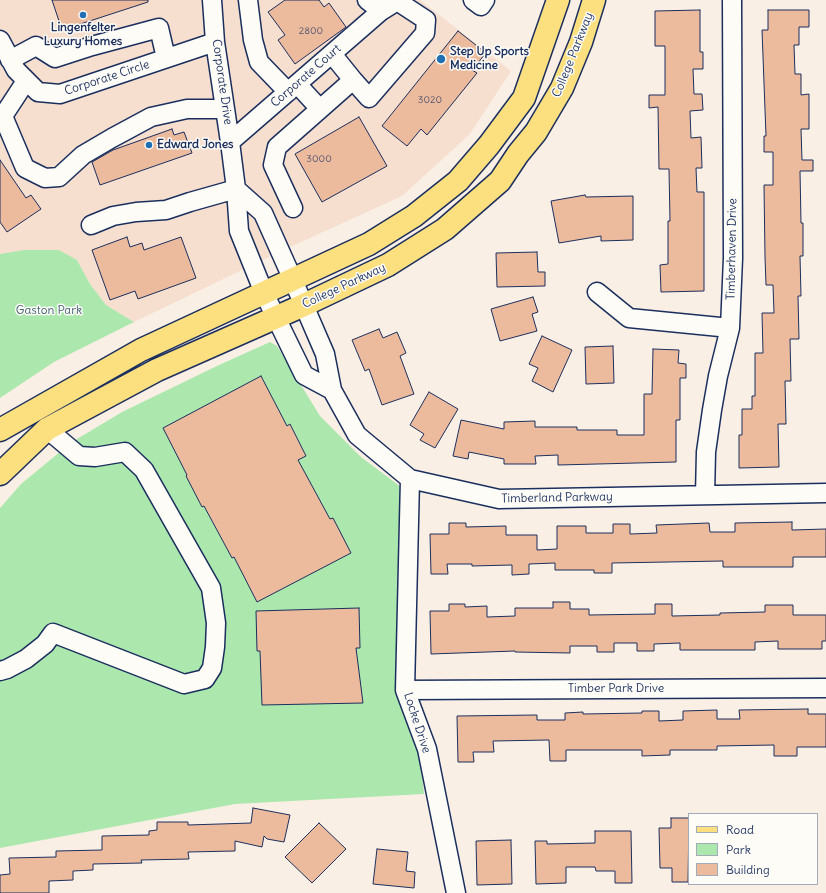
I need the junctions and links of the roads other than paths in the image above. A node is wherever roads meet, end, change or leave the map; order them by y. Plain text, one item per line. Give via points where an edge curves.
1 (212, 0) edge
2 (248, 0) edge
3 (367, 0) edge
4 (473, 0) edge
5 (485, 0) edge
6 (558, 0) edge
7 (594, 0) edge
8 (732, 0) edge
9 (381, 11) junction
10 (0, 40) edge
11 (215, 42) junction
12 (332, 54) junction
13 (166, 58) junction
14 (10, 60) junction
15 (353, 80) junction
16 (26, 81) junction
17 (292, 88) junction
18 (226, 109) junction
19 (320, 109) junction
20 (2, 113) edge
21 (230, 142) junction
22 (236, 189) junction
23 (293, 208) dead end
24 (91, 225) dead end
25 (293, 280) junction
26 (597, 292) dead end
27 (264, 294) junction
28 (304, 305) junction
29 (276, 317) junction
30 (730, 328) junction
31 (332, 390) junction
32 (34, 411) junction
33 (47, 429) junction
34 (0, 430) edge
35 (0, 474) edge
36 (410, 479) junction
37 (826, 493) edge
38 (705, 495) junction
39 (0, 671) edge
40 (826, 688) edge
41 (405, 690) junction
42 (456, 893) edge

1 - 11 street, Corporate Drive
2 - 17 street via 253,40 259,62
3 - 9 street
4 - 5 street via 481,6
6 - 25 main road via 524,98 458,181 414,216 369,244
7 - 28 main road, College Parkway via 581,42 562,88 536,132 500,181 445,229 388,265
8 - 30 street, Timberhaven Drive via 733,258
9 - 12 street, Corporate Court
9 - 15 street, Corporate Court via 397,1 426,20 425,33 369,98
10 - 14 street, Corporate Circle
11 - 13 street, Corporate Circle
11 - 18 street, Corporate Drive
12 - 15 street
12 - 17 street, Corporate Court
13 - 14 street via 159,28 55,58 36,46
13 - 16 street, Corporate Circle via 60,94 38,92
14 - 16 street, Corporate Circle
15 - 19 street
16 - 20 street
17 - 19 street
17 - 21 street, Corporate Court
18 - 20 street via 187,108 151,116 83,155 59,177 45,178 26,168
18 - 21 street, Corporate Drive
19 - 23 street via 277,147 273,165
21 - 22 street, Corporate Drive
22 - 24 street via 166,210 113,216
22 - 25 street via 263,213
22 - 27 street, Corporate Drive via 239,231
25 - 27 main road
25 - 28 street, Timberland Parkway
26 - 30 street via 630,318
27 - 29 street
27 - 32 main road via 141,350
28 - 29 main road, College Parkway
28 - 31 street, Timberland Parkway via 325,354
29 - 31 street via 304,375
29 - 33 main road, College Parkway via 156,370
30 - 38 street, Timberhaven Drive via 711,417 706,452
31 - 36 street, Timberland Parkway via 357,435
32 - 33 main road
32 - 34 main road
33 - 35 main road, College Parkway
33 - 39 street via 79,456 95,457 125,452 144,470 211,588 216,623 212,668 204,679 184,684 53,634 45,644 26,658
36 - 38 street, Timberland Parkway via 498,499
36 - 41 street, Locke Drive
37 - 38 street, Timberland Parkway
40 - 41 street, Timber Park Drive
41 - 42 street, Locke Drive via 427,749

